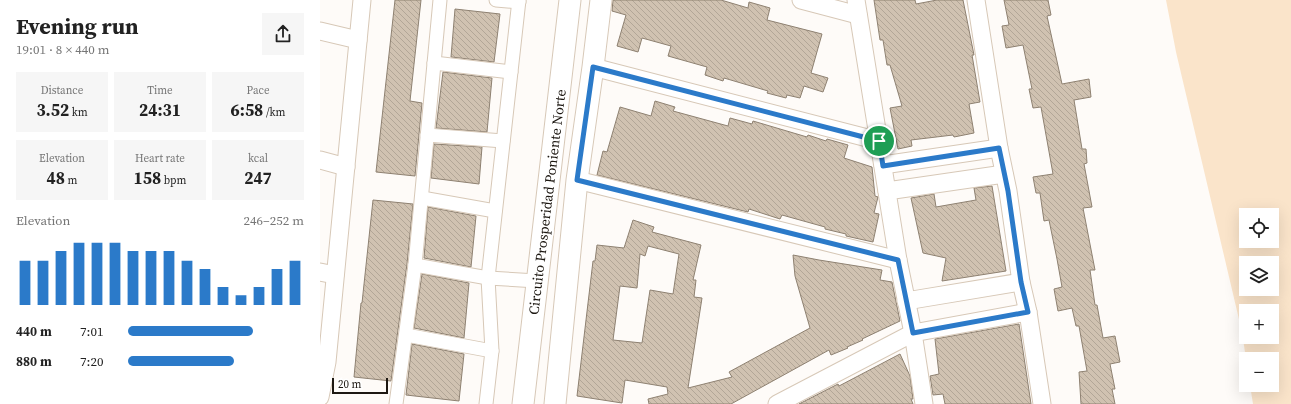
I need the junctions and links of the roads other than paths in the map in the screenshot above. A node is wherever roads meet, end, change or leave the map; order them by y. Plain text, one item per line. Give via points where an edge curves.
1 (362, 0) edge
2 (440, 0) edge
3 (496, 0) edge
4 (570, 0) edge
5 (601, 0) edge
6 (801, 0) edge
7 (976, 0) edge
8 (519, 1) edge
9 (857, 7) edge
10 (320, 31) edge
11 (358, 40) junction
12 (434, 63) junction
13 (593, 67) junction
14 (511, 72) junction
15 (428, 135) junction
16 (503, 141) junction
17 (879, 141) junction
18 (999, 148) junction
19 (320, 160) edge
20 (883, 166) junction
21 (346, 167) junction
22 (1004, 174) junction
23 (577, 180) junction
24 (887, 191) junction
25 (422, 198) junction
26 (495, 210) junction
27 (898, 260) junction
28 (415, 265) junction
29 (328, 273) edge
30 (488, 278) junction
31 (537, 281) junction
32 (1021, 282) junction
33 (906, 301) junction
34 (1028, 312) junction
35 (913, 333) junction
36 (406, 335) junction
37 (492, 351) junction
38 (320, 397) edge
39 (396, 404) edge
40 (486, 404) edge
41 (523, 404) edge
42 (555, 404) edge
43 (777, 404) edge
44 (924, 404) edge
45 (1042, 404) edge

1 - 11 street
2 - 12 street
3 - 8 street
4 - 31 street, Circuito Prosperidad Poniente Norte
5 - 13 street, Circuito Prosperidad Poniente Norte
6 - 9 street
7 - 18 street
8 - 14 street
9 - 17 street
10 - 11 street
11 - 21 street
12 - 14 street
12 - 15 street
13 - 17 street
13 - 23 street, Circuito Prosperidad Poniente Norte
14 - 16 street
15 - 16 street
15 - 25 street
16 - 26 street
17 - 20 street
18 - 20 street
18 - 22 street
19 - 21 street
20 - 24 street
21 - 29 street
22 - 24 street
22 - 32 street
23 - 27 street
23 - 42 street, Circuito Prosperidad Poniente Norte
24 - 27 street
25 - 26 street
25 - 28 street
26 - 30 street
27 - 33 street
28 - 30 street
28 - 36 street
29 - 38 street via 327,362
30 - 31 street
30 - 37 street
31 - 41 street, Circuito Prosperidad Poniente Norte
32 - 33 street
32 - 34 street
33 - 35 street
34 - 35 street
34 - 45 street
35 - 43 street
35 - 44 street
36 - 37 street
36 - 39 street
37 - 40 street

